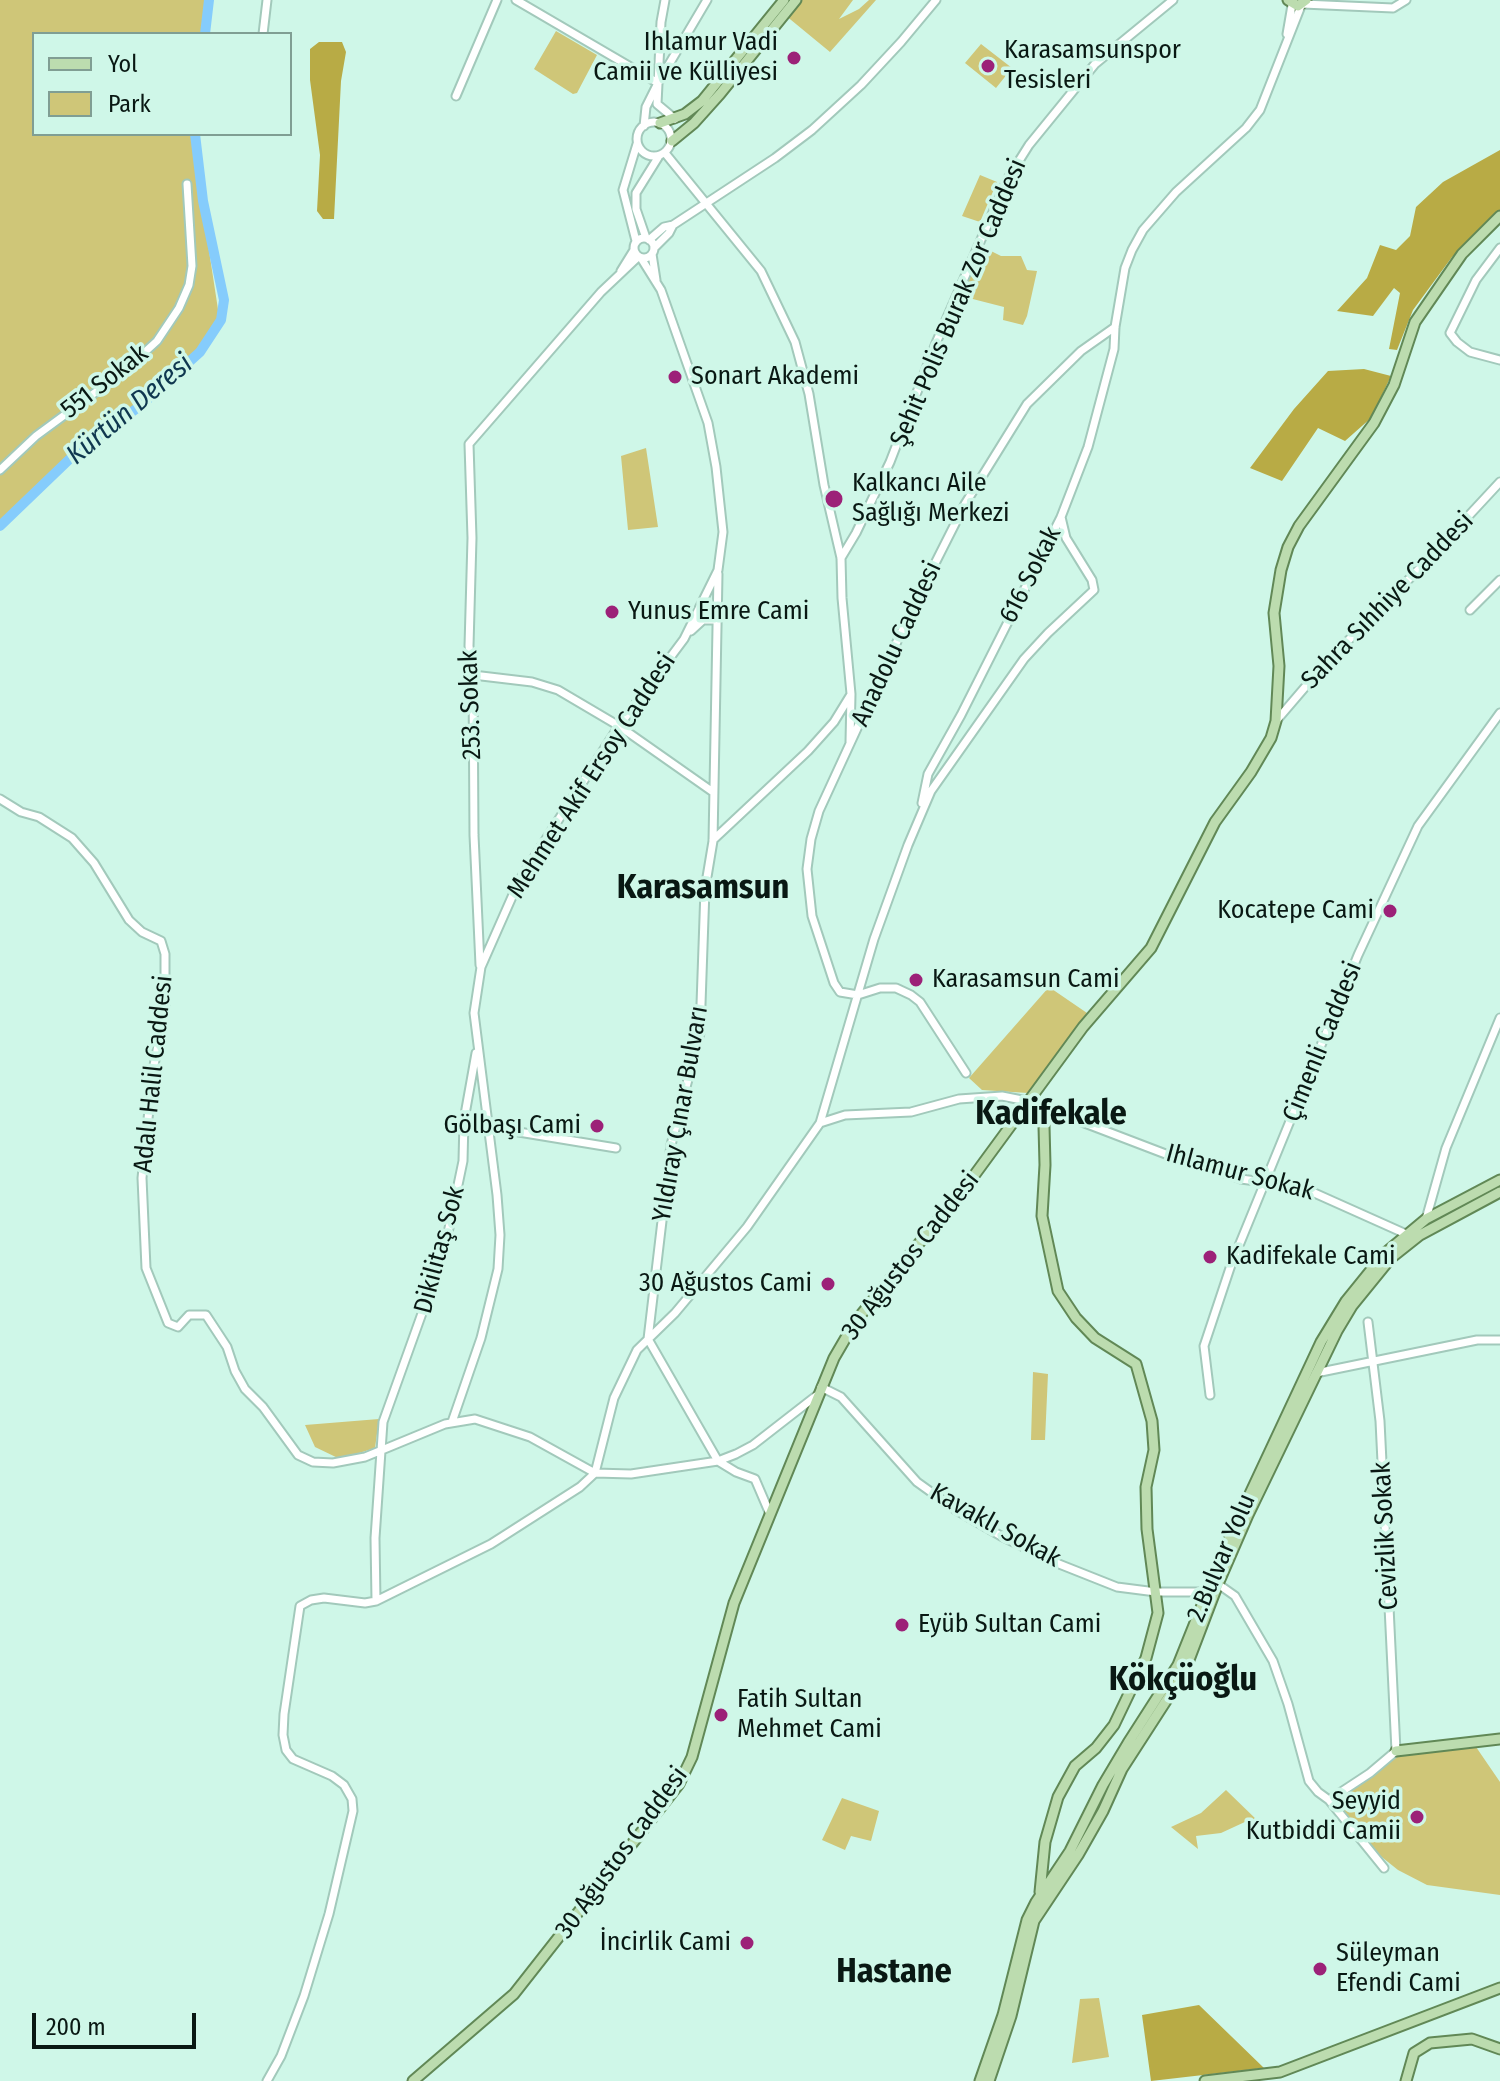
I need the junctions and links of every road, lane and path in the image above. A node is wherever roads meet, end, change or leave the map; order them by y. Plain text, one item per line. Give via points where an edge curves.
1 (267, 0) edge
2 (497, 0) edge
3 (516, 0) edge
4 (665, 0) edge
5 (707, 0) edge
6 (784, 0) edge
7 (796, 0) edge
8 (936, 0) edge
9 (1173, 0) edge
10 (1406, 0) edge
11 (1300, 2) edge
12 (263, 32) edge
13 (658, 83) junction
14 (456, 96) dead end
15 (675, 119) junction
16 (660, 123) junction
17 (644, 126) junction
18 (672, 141) junction
19 (637, 144) junction
20 (662, 154) junction
21 (187, 184) dead end
22 (704, 204) junction
23 (1500, 216) edge
24 (673, 225) junction
25 (648, 239) junction
26 (1500, 248) edge
27 (653, 251) junction
28 (638, 252) junction
29 (656, 280) junction
30 (1115, 327) junction
31 (1500, 360) edge
32 (0, 470) edge
33 (1500, 482) edge
34 (1061, 517) junction
35 (841, 558) junction
36 (718, 570) junction
37 (1500, 580) edge
38 (718, 606) junction
39 (700, 608) junction
40 (1470, 610) dead end
41 (717, 620) junction
42 (684, 639) junction
43 (473, 675) junction
44 (851, 694) junction
45 (1500, 713) edge
46 (1276, 721) junction
47 (619, 726) junction
48 (850, 745) junction
49 (713, 792) junction
50 (0, 799) edge
51 (920, 813) junction
52 (713, 841) junction
53 (481, 967) junction
54 (858, 995) junction
55 (1500, 1018) edge
56 (477, 1045) junction
57 (966, 1073) dead end
58 (1027, 1101) junction
59 (464, 1120) junction
60 (820, 1123) junction
61 (489, 1125) junction
62 (616, 1148) dead end
63 (1500, 1180) edge
64 (1265, 1183) junction
65 (1500, 1192) edge
66 (1426, 1219) junction
67 (1406, 1234) junction
68 (1368, 1322) dead end
69 (648, 1339) junction
70 (1500, 1340) edge
71 (1374, 1361) junction
72 (1316, 1373) junction
73 (819, 1391) junction
74 (1210, 1395) dead end
75 (452, 1422) junction
76 (381, 1451) junction
77 (718, 1461) junction
78 (595, 1473) junction
79 (771, 1516) junction
80 (1218, 1584) junction
81 (1156, 1592) junction
82 (1206, 1592) junction
83 (376, 1601) junction
84 (1500, 1739) edge
85 (1396, 1751) junction
86 (1329, 1800) junction
87 (1094, 1802) junction
88 (1105, 1806) junction
89 (1384, 1868) dead end
90 (1039, 1897) junction
91 (1500, 1988) edge
92 (1500, 2049) edge
93 (1285, 2070) junction
94 (267, 2081) edge
95 (413, 2081) edge
96 (980, 2081) edge
97 (989, 2081) edge
98 (1205, 2081) edge
99 (1291, 2081) edge
100 (1406, 2081) edge

1 - 12 street
2 - 14 street
3 - 13 street
4 - 13 street
5 - 13 street
6 - 15 main road via 712,90
7 - 18 main road via 720,94
8 - 22 street via 861,85 812,130
9 - 35 street, Şehit Polis Burak Zor Caddesi via 1095,64 1007,180 890,462
10 - 11 street via 1393,8
11 - 30 street via 1260,110 1143,230 1125,268
13 - 15 street via 657,104
13 - 17 street
15 - 16 main road
16 - 17 street
16 - 18 street
17 - 19 street
18 - 20 street
19 - 20 street via 643,153
19 - 28 street via 623,190
20 - 22 street
20 - 25 street via 635,199
21 - 32 street, 551 Sokak via 192,266 179,308 157,341 123,372 36,436
22 - 24 street
22 - 35 street via 761,271 795,342
23 - 46 main road, 30 Ağustos Caddesi via 1462,254 1415,322 1394,385 1374,423 1288,547 1274,613 1279,666
24 - 25 street
24 - 27 street
25 - 27 street
25 - 28 street
26 - 31 street via 1476,280 1450,333 1470,352
27 - 28 street via 648,258
27 - 29 street
28 - 29 street
28 - 43 street, 253. Sokak via 469,444
29 - 36 street, Mehmet Akif Ersoy Caddesi via 708,423 723,532
30 - 34 street, 616 Sokak via 1088,447
30 - 48 street, Anadolu Caddesi via 1081,351 1027,404 938,556
33 - 46 street, Sahra Sıhhiye Caddesi
34 - 51 street, 616 Sokak via 928,774
34 - 51 street via 1066,538 1094,590 1007,681
35 - 44 street
36 - 38 street, Yıldıray Çınar Bulvarı
36 - 39 street, Mehmet Akif Ersoy Caddesi
37 - 40 street
38 - 39 street via 707,602
38 - 41 street, Yıldıray Çınar Bulvarı
39 - 42 street, Mehmet Akif Ersoy Caddesi
41 - 42 street via 703,620
41 - 49 street, Yıldıray Çınar Bulvarı
42 - 47 street, Mehmet Akif Ersoy Caddesi
43 - 47 street via 558,690
43 - 53 street, 253. Sokak
44 - 48 street
44 - 52 street via 808,751
45 - 64 street, Çimenli Caddesi via 1418,826 1358,955
46 - 58 main road, 30 Ağustos Caddesi via 1251,772 1215,822 1151,948
47 - 49 street
47 - 53 street, Mehmet Akif Ersoy Caddesi via 519,881
48 - 54 street, Anadolu Caddesi via 819,811 807,869 812,916 834,983 840,992
49 - 52 street, Yıldıray Çınar Bulvarı
50 - 76 street, Adalı Halil Caddesi via 72,838 129,920 161,941 165,1011 142,1178 146,1268 168,1323 178,1327 189,1315 206,1315 239,1379 298,1455 333,1463
51 - 54 street
52 - 69 street, Yıldıray Çınar Bulvarı via 705,889 700,1033 671,1145
53 - 56 street, Mehmet Akif Ersoy Caddesi via 474,1013
54 - 57 street via 896,988 911,995
54 - 60 street
55 - 66 street via 1446,1148
56 - 59 street, Dikilitaş Sok
56 - 61 street, Mehmet Akif Ersoy Caddesi
58 - 60 street, Ihlamur Sokak via 1002,1096 959,1099 911,1112 845,1115
58 - 64 street, Ihlamur Sokak via 1197,1166
58 - 73 main road, 30 Ağustos Caddesi via 973,1177 855,1322
58 - 81 main road via 1044,1126 1042,1216 1058,1291 1095,1338 1136,1364 1152,1421 1154,1450 1146,1501
59 - 61 street
59 - 76 street, Dikilitaş Sok via 463,1161 448,1237 383,1422
60 - 69 street via 747,1227
61 - 62 street
61 - 75 street, Mehmet Akif Ersoy Caddesi via 500,1231 498,1269
63 - 66 main road, 2.Bulvar Yolu
64 - 67 street, Ihlamur Sokak via 1301,1187
64 - 74 street, Çimenli Caddesi via 1204,1346
65 - 72 main road, 2.Bulvar Yolu via 1420,1235 1391,1258 1352,1306
66 - 67 main road, 2.Bulvar Yolu
67 - 82 main road, 2.Bulvar Yolu via 1346,1301 1321,1342
68 - 71 street, Cevizlik Sokak
69 - 77 street
69 - 78 street via 637,1350 614,1398
70 - 71 street
71 - 72 street
71 - 85 street, Cevizlik Sokak
72 - 80 main road, 2.Bulvar Yolu
73 - 77 street, Adalı Halil Caddesi via 753,1445
73 - 79 main road, 30 Ağustos Caddesi
73 - 81 street, Kavaklı Sokak via 841,1397 917,1482 956,1510 1086,1575 1117,1587
75 - 76 street, Adalı Halil Caddesi
75 - 78 street, Adalı Halil Caddesi via 475,1419 513,1430
76 - 83 street, Dikilitaş Sok
77 - 78 street, Adalı Halil Caddesi via 631,1474
77 - 79 street via 755,1479
78 - 83 street via 491,1544
79 - 95 main road, 30 Ağustos Caddesi via 734,1603 692,1757 679,1784 514,1994
80 - 86 street via 1235,1596 1273,1661 1309,1781
80 - 88 main road, 2.Bulvar Yolu via 1184,1673
81 - 82 street, Kavaklı Sokak
81 - 90 main road via 1158,1613 1146,1658 1114,1725 1075,1766 1058,1797 1045,1842
82 - 87 main road, 2.Bulvar Yolu via 1178,1665
83 - 94 street via 324,1598 300,1606 297,1613 284,1714 286,1750 293,1759 344,1785 353,1811 304,1996
84 - 85 main road
85 - 86 street
86 - 89 street
87 - 88 main road
87 - 90 main road, 2.Bulvar Yolu
88 - 97 main road, 2.Bulvar Yolu via 1034,1921
90 - 96 main road, 2.Bulvar Yolu via 1027,1920
91 - 93 main road
92 - 100 main road via 1472,2039 1430,2043 1414,2053
93 - 98 main road
93 - 99 main road

